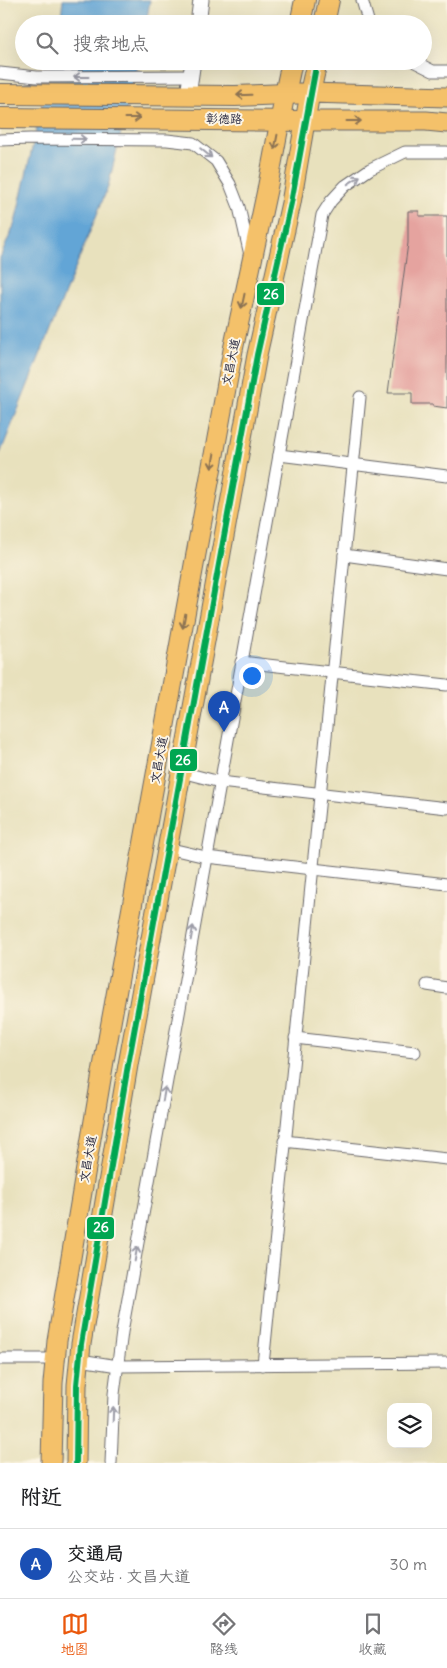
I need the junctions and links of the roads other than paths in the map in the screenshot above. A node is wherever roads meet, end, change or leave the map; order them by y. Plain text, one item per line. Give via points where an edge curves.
1 (201, 0) edge
2 (305, 0) edge
3 (329, 0) edge
4 (362, 0) edge
5 (199, 15) edge
6 (302, 15) edge
7 (326, 15) edge
8 (366, 15) edge
9 (290, 70) edge
10 (314, 70) edge
11 (431, 70) edge
12 (447, 71) edge
13 (0, 73) edge
14 (191, 77) edge
15 (35, 86) junction
16 (0, 94) edge
17 (285, 94) junction
18 (310, 94) junction
19 (447, 97) edge
20 (0, 118) edge
21 (280, 120) junction
22 (305, 121) junction
23 (447, 123) edge
24 (0, 140) edge
25 (447, 152) edge
26 (252, 262) junction
27 (360, 397) dead end
28 (279, 455) junction
29 (354, 464) junction
30 (447, 476) edge
31 (344, 555) junction
32 (447, 569) edge
33 (241, 662) junction
34 (332, 672) junction
35 (447, 685) edge
36 (181, 772) junction
37 (220, 782) junction
38 (320, 793) junction
39 (447, 808) edge
40 (168, 848) junction
41 (206, 857) junction
42 (312, 869) junction
43 (447, 884) edge
44 (427, 985) dead end
45 (447, 988) edge
46 (295, 1038) junction
47 (415, 1052) dead end
48 (284, 1141) junction
49 (447, 1159) edge
50 (0, 1359) edge
51 (56, 1359) junction
52 (80, 1360) junction
53 (447, 1363) edge
54 (263, 1364) junction
55 (118, 1366) junction
56 (51, 1463) edge
57 (76, 1463) edge
58 (111, 1463) edge

1 - 5 street
2 - 6 highway
3 - 7 highway
4 - 8 street
9 - 17 highway, 文昌大道
10 - 18 highway, 文昌大道
11 - 12 street
13 - 15 street
14 -> 15 highway, 彰德路 via 163,86
17 -> 14 highway, 彰德路 via 235,96
15 - 16 highway, 彰德路
17 - 18 highway, 彰德路
17 - 21 main road, 文昌大道
18 - 19 main road, 彰德路
18 - 22 main road, 文昌大道
20 -> 21 highway, 彰德路
21 - 22 highway, 彰德路
21 -> 26 main road, 文昌大道
22 -> 23 main road, 彰德路
22 - 36 main road, 文昌大道 via 291,203 257,355
24 -> 26 street via 194,143 216,161 230,184
28 -> 25 street via 322,215 345,186 379,165 405,152
26 -> 51 main road, 文昌大道 via 233,350 106,1052
27 - 29 street
28 - 29 street
28 - 33 street
29 - 30 street
29 - 31 street
31 - 32 street
31 - 34 street
33 - 34 street
33 - 37 street
34 - 35 street
34 - 38 street
36 - 37 street
36 - 40 main road, 文昌大道
37 - 38 street
37 - 41 street
38 - 39 street
38 - 42 street
40 - 41 street
40 - 52 main road, 文昌大道 via 128,1065
41 - 42 street
55 -> 41 street
42 - 43 street
42 - 46 street
44 - 45 street
46 - 47 street
46 - 48 street
48 - 49 street
48 - 54 street
50 - 51 street
51 - 56 main road, 文昌大道
52 - 55 street
52 - 57 main road, 文昌大道
53 - 54 street
54 - 55 street
58 -> 55 street

